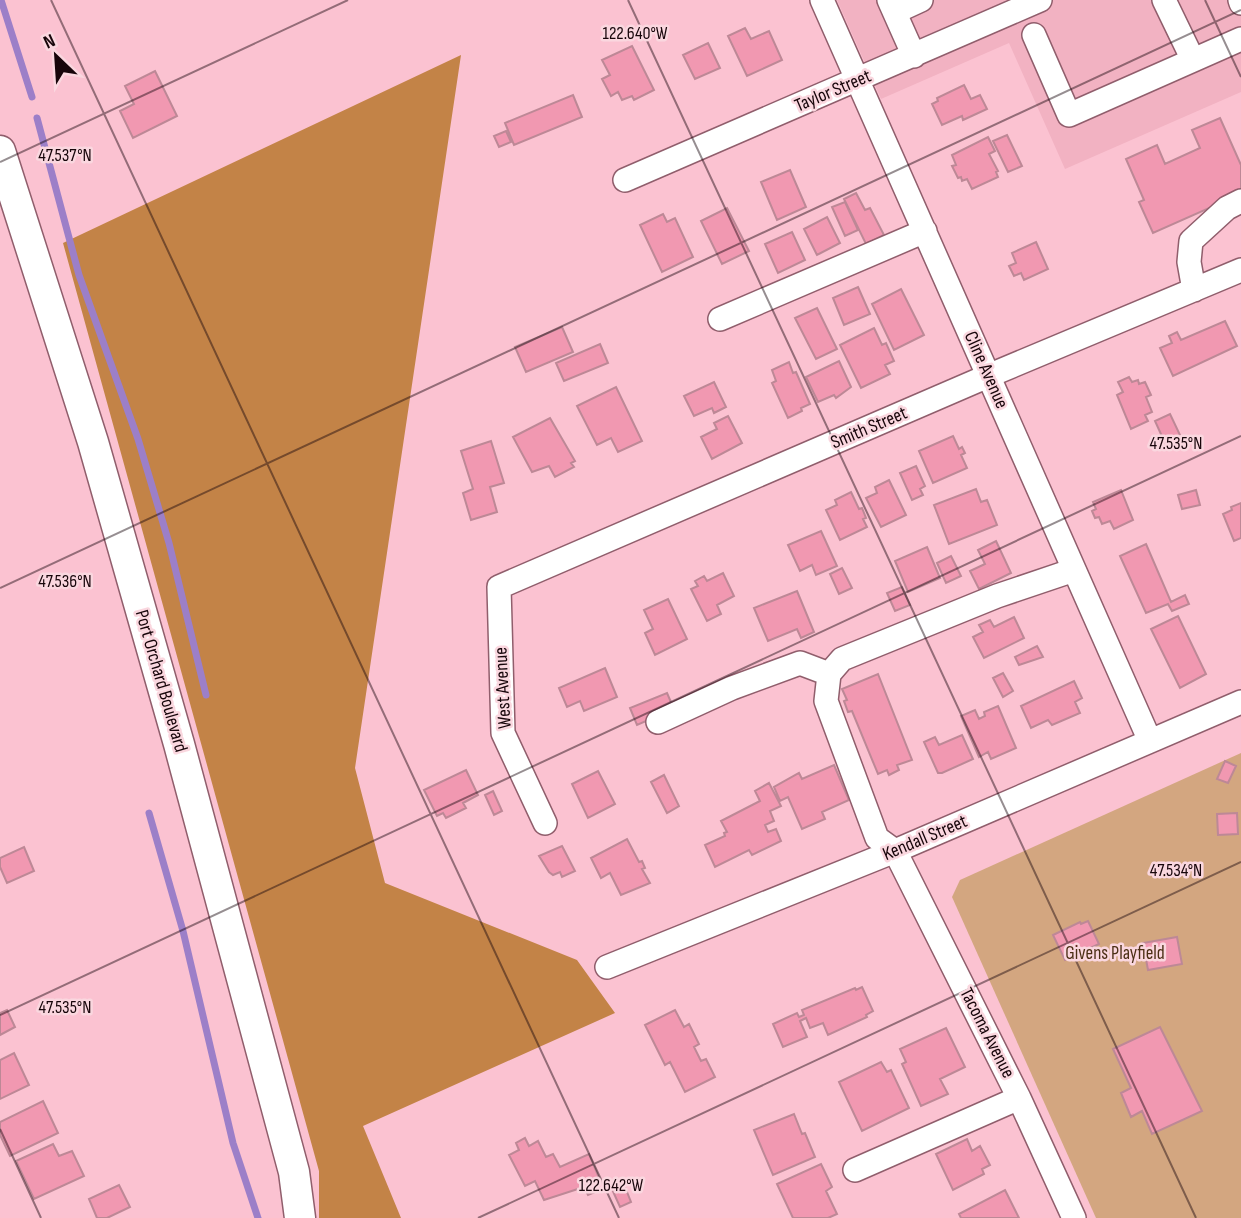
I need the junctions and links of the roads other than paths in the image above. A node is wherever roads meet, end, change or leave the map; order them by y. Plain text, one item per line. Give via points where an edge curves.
1 (822, 0) edge
2 (921, 0) edge
3 (1040, 0) edge
4 (1164, 0) edge
5 (892, 6) edge
6 (1001, 8) edge
7 (1034, 35) dead end
8 (1241, 39) edge
9 (914, 56) junction
10 (1193, 61) junction
11 (858, 80) junction
12 (0, 151) edge
13 (625, 180) dead end
14 (1241, 201) edge
15 (925, 231) junction
16 (1241, 270) edge
17 (1194, 290) junction
18 (720, 319) dead end
19 (988, 376) junction
20 (1074, 570) junction
21 (499, 587) joint
22 (829, 674) junction
23 (1241, 702) edge
24 (658, 722) dead end
25 (1150, 741) junction
26 (545, 823) dead end
27 (895, 851) junction
28 (607, 967) dead end
29 (1020, 1098) junction
30 (855, 1170) dead end
31 (300, 1218) edge
32 (1074, 1218) edge

1 - 11 street, Cline Avenue
2 - 5 street
3 - 6 street, Taylor Street
4 - 10 street
5 - 9 street
6 - 9 street, Taylor Street
7 - 10 street via 1069,115
8 - 10 street
9 - 11 street, Taylor Street
11 - 13 street, Taylor Street
11 - 15 street, Cline Avenue
12 - 31 main road, Port Orchard Boulevard via 93,442 179,744 294,1172
14 - 17 street via 1191,242
15 - 18 street
15 - 19 street, Cline Avenue
16 - 17 street, Smith Street
17 - 19 street, Smith Street
19 - 20 street, Cline Avenue
19 - 21 street, Smith Street
20 - 22 street via 842,659
20 - 25 street, Cline Avenue
21 - 26 street, West Avenue via 503,733
22 - 24 street via 800,663
22 - 27 street, Tacoma Avenue via 826,701 877,838
23 - 25 street, Kendall Street
25 - 27 street, Kendall Street
27 - 28 street, Kendall Street
27 - 29 street, Tacoma Avenue
29 - 30 street
29 - 32 street, Tacoma Avenue

